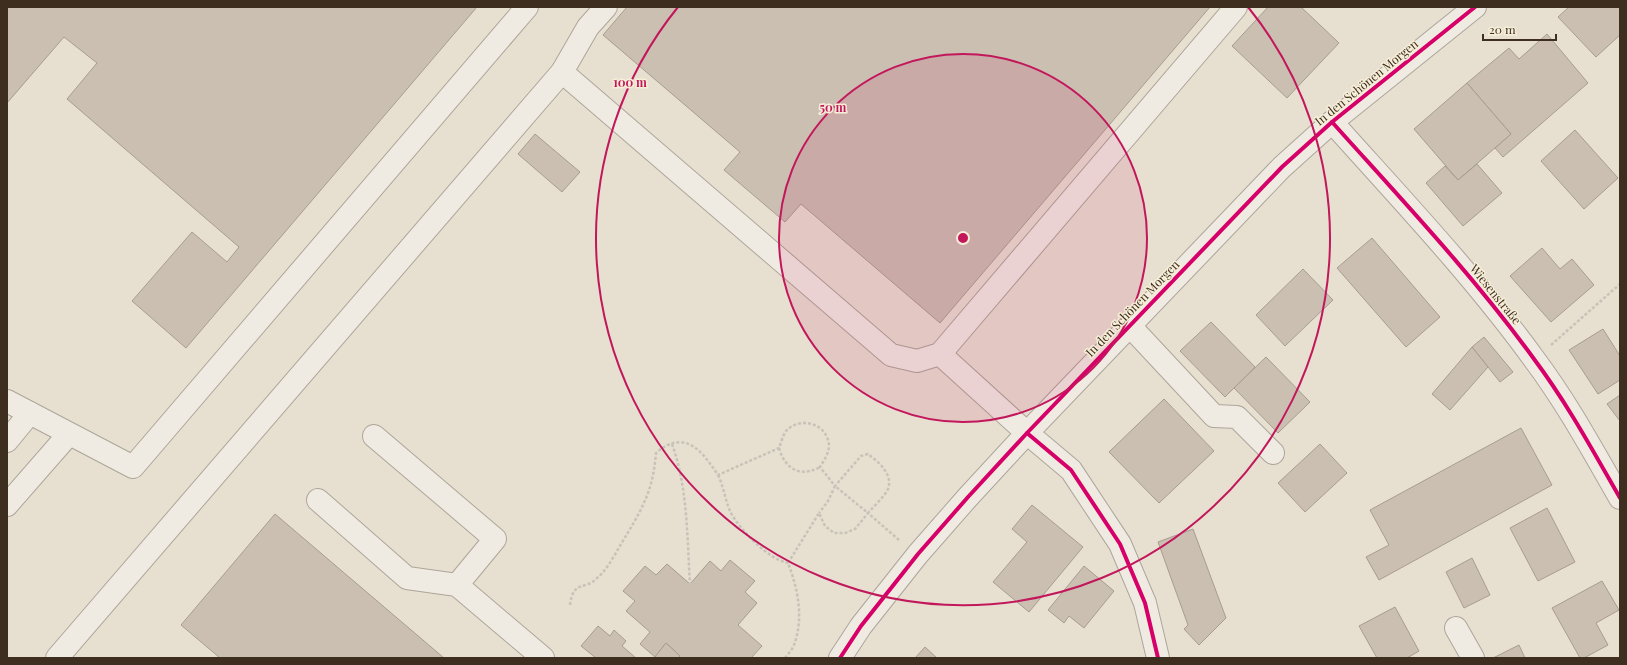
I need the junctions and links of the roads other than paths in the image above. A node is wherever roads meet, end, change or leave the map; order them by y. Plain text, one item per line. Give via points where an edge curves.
1 (527, 7) edge
2 (606, 7) edge
3 (1236, 7) edge
4 (1475, 7) edge
5 (562, 72) junction
6 (1332, 122) junction
7 (1130, 326) junction
8 (940, 354) junction
9 (7, 401) edge
10 (30, 413) junction
11 (1027, 433) junction
12 (69, 434) junction
13 (374, 436) dead end
14 (7, 441) edge
15 (1273, 453) dead end
16 (1620, 498) edge
17 (318, 500) dead end
18 (7, 505) edge
19 (457, 585) junction
20 (1456, 628) dead end
21 (844, 657) edge
22 (57, 658) edge
23 (543, 658) edge
24 (1158, 658) edge
25 (1473, 658) edge

1 - 12 street via 133,467
2 - 5 street via 588,27
3 - 8 street
4 - 6 street, In den Schönen Morgen
5 - 8 street via 891,355 917,361
5 - 22 street
6 - 7 street, In den Schönen Morgen via 1282,167
6 - 16 street, Wiesenstraße via 1473,279 1535,359 1580,428
7 - 11 street, In den Schönen Morgen
7 - 15 street, In den Schönen Morgen via 1214,416 1237,418
8 - 11 street
9 - 10 street
10 - 12 street
10 - 14 street
11 - 21 street, In den Schönen Morgen via 918,554 861,626
11 - 24 street via 1071,470 1120,544 1145,603
12 - 18 street
13 - 19 street via 495,539
17 - 19 street via 407,578
19 - 23 street
20 - 25 street

